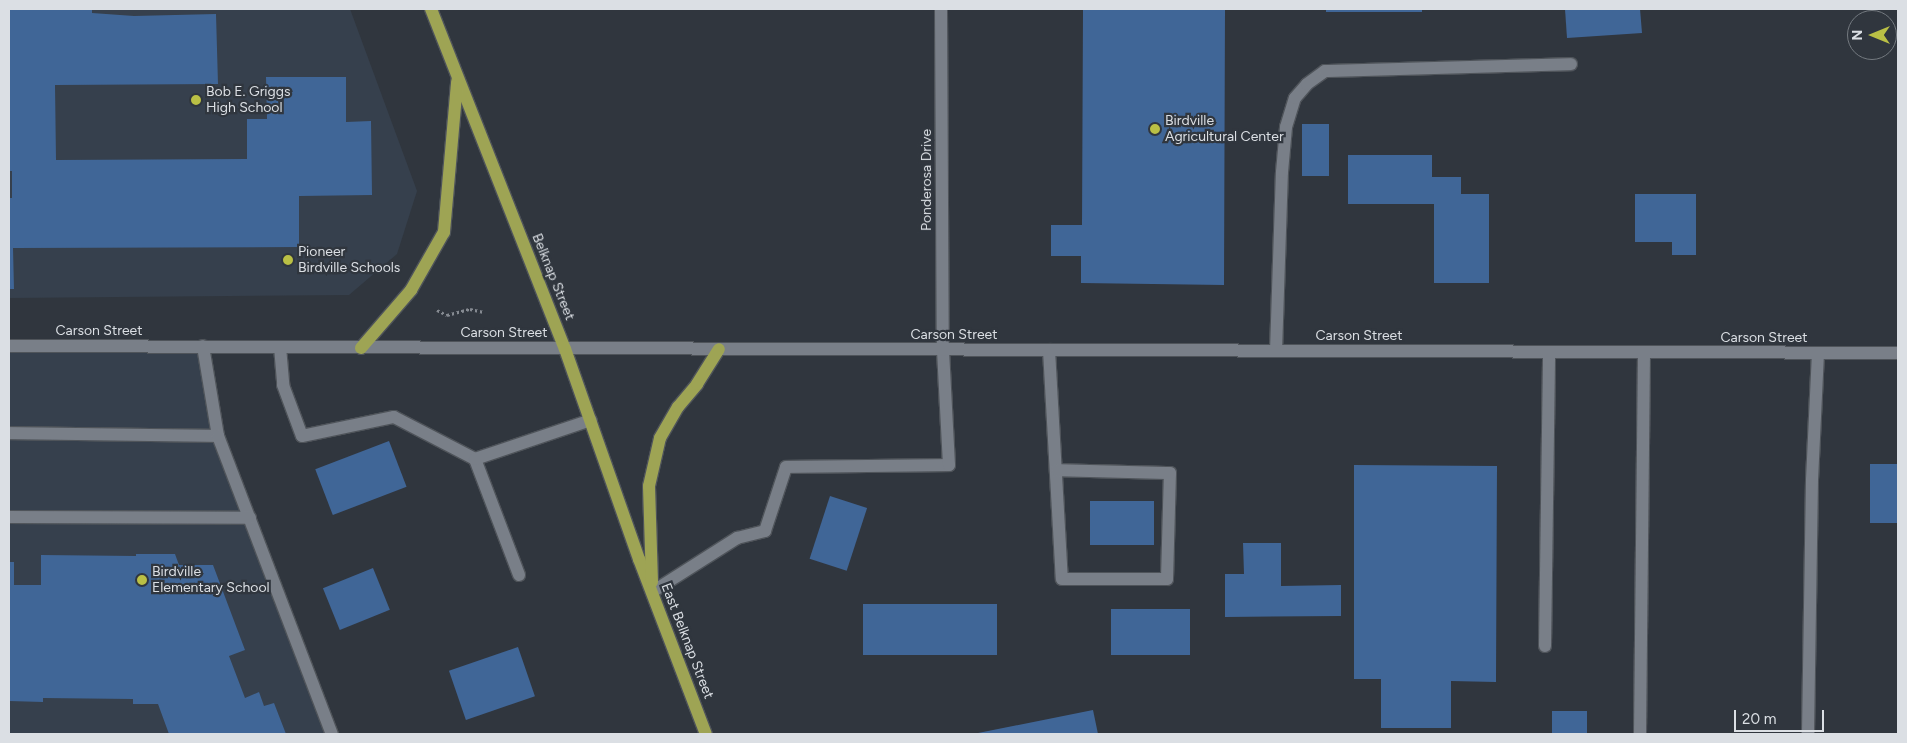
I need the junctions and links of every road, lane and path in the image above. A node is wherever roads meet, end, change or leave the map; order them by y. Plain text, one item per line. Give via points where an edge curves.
1 (431, 9) edge
2 (941, 9) edge
3 (1570, 64) dead end
4 (457, 79) junction
5 (437, 310) dead end
6 (484, 312) dead end
7 (9, 346) edge
8 (203, 346) junction
9 (280, 347) junction
10 (361, 348) junction
11 (565, 349) junction
12 (719, 349) junction
13 (943, 350) junction
14 (1049, 350) junction
15 (1276, 351) junction
16 (1549, 352) junction
17 (1644, 352) junction
18 (1818, 353) junction
19 (1898, 353) edge
20 (591, 420) junction
21 (9, 433) edge
22 (218, 436) junction
23 (475, 459) junction
24 (1057, 470) junction
25 (9, 517) edge
26 (250, 518) junction
27 (639, 559) joint
28 (518, 575) dead end
29 (652, 592) junction
30 (1545, 646) dead end
31 (332, 734) edge
32 (706, 734) edge
33 (1640, 734) edge
34 (1808, 734) edge

1 - 4 main road, Belknap Street
2 - 13 street, Ponderosa Drive
3 - 15 street via 1325,72 1307,84 1295,98 1286,126
4 - 10 main road via 444,232 410,290
4 - 11 main road, Belknap Street
5 - 6 path via 447,315 470,309
7 - 8 street, Carson Street
8 - 9 street, Carson Street
8 - 22 street
9 - 10 street, Carson Street
9 - 23 street via 283,385 302,436 394,417
10 - 11 street, Carson Street
11 - 12 street, Carson Street
11 - 20 main road, Belknap Street
12 - 13 street, Carson Street
12 - 29 main road via 660,438 649,486
13 - 14 street, Carson Street
13 - 29 street, Ponderosa Drive via 949,465 786,467 766,531 737,538
14 - 15 street, Carson Street
14 - 24 street
15 - 16 street, Carson Street
16 - 17 street, Carson Street
16 - 30 street
17 - 18 street, Carson Street
17 - 33 street
18 - 19 street, Carson Street
18 - 34 street via 1812,480
20 - 23 street
20 - 27 main road, Belknap Street
21 - 22 street
22 - 26 street
23 - 28 street
24 - 24 street via 1062,579 1167,579 1170,473
25 - 26 street
26 - 31 street
27 - 29 main road, East Belknap Street
29 - 32 main road, East Belknap Street

